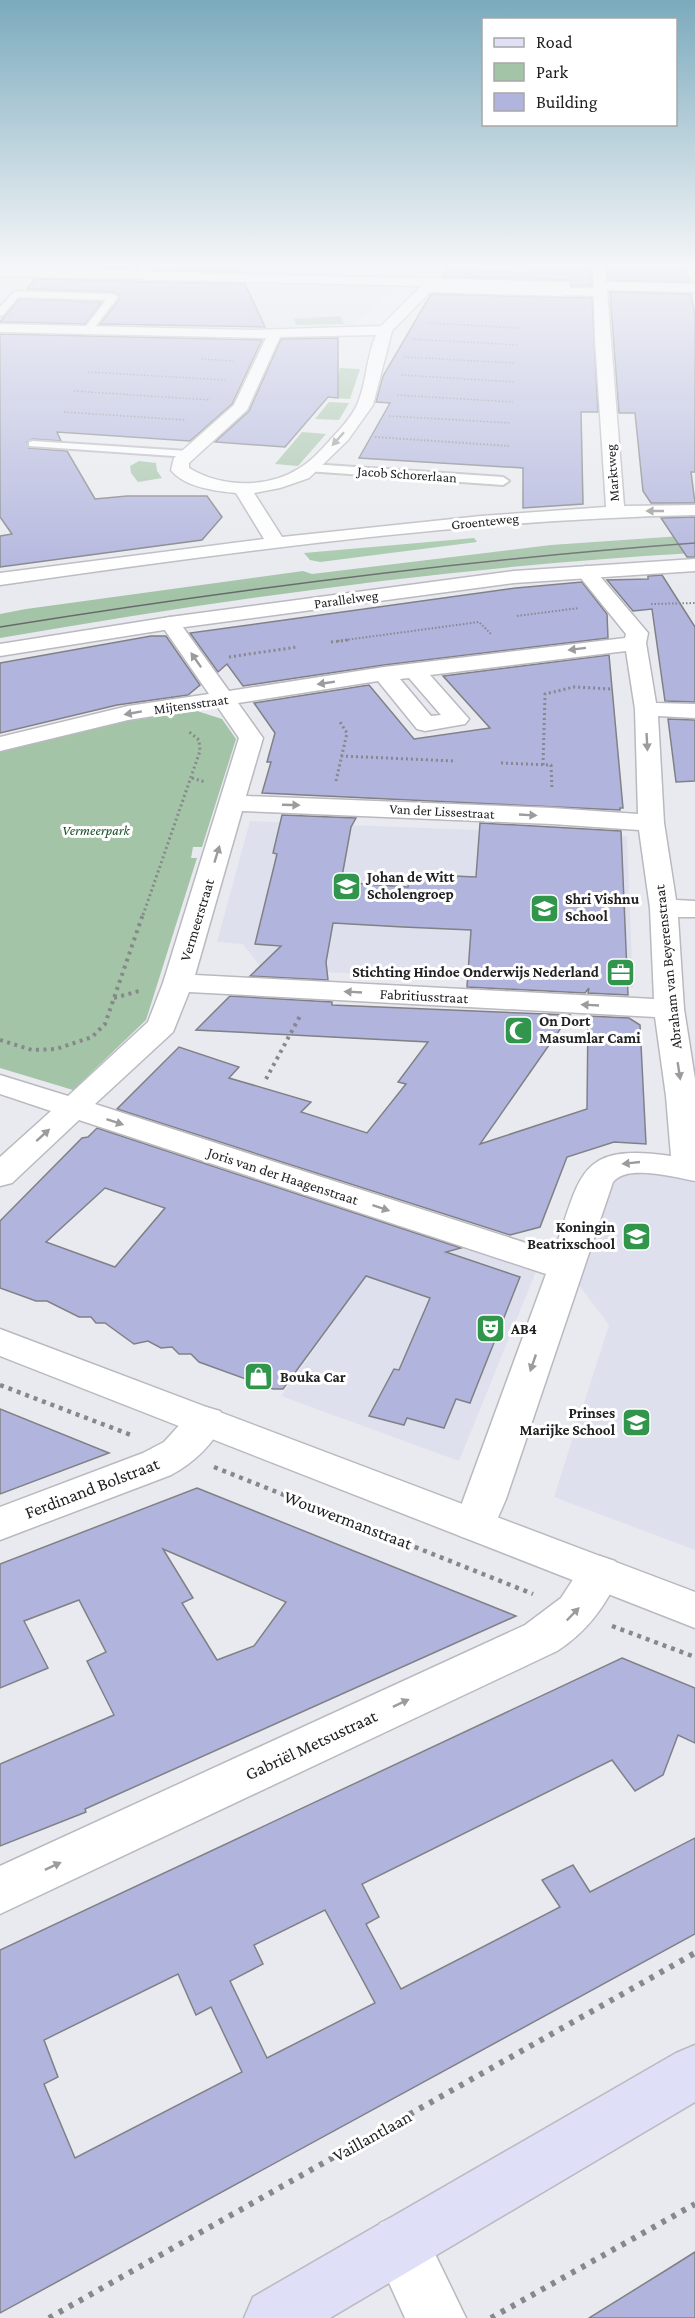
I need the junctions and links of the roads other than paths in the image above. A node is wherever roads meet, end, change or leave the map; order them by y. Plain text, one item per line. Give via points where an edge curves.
1 (258, 372) edge
2 (374, 372) edge
3 (605, 372) edge
4 (33, 444) dead end
5 (188, 454) junction
6 (311, 468) junction
7 (502, 481) dead end
8 (242, 487) junction
9 (695, 510) edge
10 (615, 511) junction
11 (276, 542) junction
12 (695, 565) edge
13 (586, 572) junction
14 (0, 579) edge
15 (170, 623) junction
16 (636, 643) junction
17 (0, 650) edge
18 (414, 670) junction
19 (384, 674) junction
20 (223, 699) junction
21 (644, 700) junction
22 (695, 711) edge
23 (0, 744) edge
24 (233, 803) junction
25 (651, 823) junction
26 (664, 908) junction
27 (695, 909) edge
28 (178, 983) junction
29 (669, 1009) junction
30 (0, 1084) edge
31 (73, 1108) junction
32 (692, 1169) edge
33 (0, 1175) edge
34 (566, 1268) junction
35 (0, 1342) edge
36 (206, 1421) junction
37 (0, 1524) edge
38 (475, 1525) junction
39 (600, 1573) junction
40 (695, 1610) edge
41 (0, 1891) edge
42 (695, 2072) edge
43 (400, 2243) junction
44 (274, 2318) edge
45 (436, 2318) edge

1 - 5 street via 244,402
2 -> 6 street via 361,414
3 - 10 street, Marktweg
4 - 5 lane
5 - 8 street via 174,470 198,480
6 - 7 lane, Jacob Schorerlaan
6 - 8 street via 281,483
8 - 11 street
9 -> 10 street, Groenteweg
10 - 11 street, Groenteweg
11 - 14 street, Groenteweg
12 - 13 street, Parallelweg
13 - 15 street, Parallelweg via 514,577
13 - 16 street, Abraham van Beyerenstraat via 637,633
15 - 17 street, Parallelweg
20 -> 15 street, Vermeerstraat
16 -> 18 street, Mijtensstraat
16 - 21 street, Abraham van Beyerenstraat
18 - 19 street, Mijtensstraat
18 - 19 street via 457,719 425,724
19 -> 20 street, Mijtensstraat
20 -> 23 street, Mijtensstraat via 128,713
20 - 24 street, Vermeerstraat via 251,738
21 - 22 street
21 -> 25 street, Abraham van Beyerenstraat
24 -> 25 street, Van der Lissestraat
28 -> 24 street, Vermeerstraat
25 - 26 street, Abraham van Beyerenstraat
26 - 27 street
26 - 29 street, Abraham van Beyerenstraat
29 -> 28 street, Fabritiusstraat
28 - 31 street, Vermeerstraat via 162,1026
29 -> 32 street, Abraham van Beyerenstraat
30 - 31 street, Joris van der Haagenstraat
33 -> 31 street, Vermeerstraat
31 -> 34 street, Joris van der Haagenstraat
32 -> 34 street, Abraham van Beyerenstraat via 644,1162 606,1168 596,1182
34 -> 38 street, Abraham van Beyerenstraat
35 - 36 street
36 - 37 street, Ferdinand Bolstraat via 178,1453 157,1464
36 - 38 street
38 - 39 street
39 - 40 street
41 -> 39 street, Gabriël Metsustraat via 541,1638 576,1612
42 - 43 main road
43 - 44 main road
43 - 45 street

